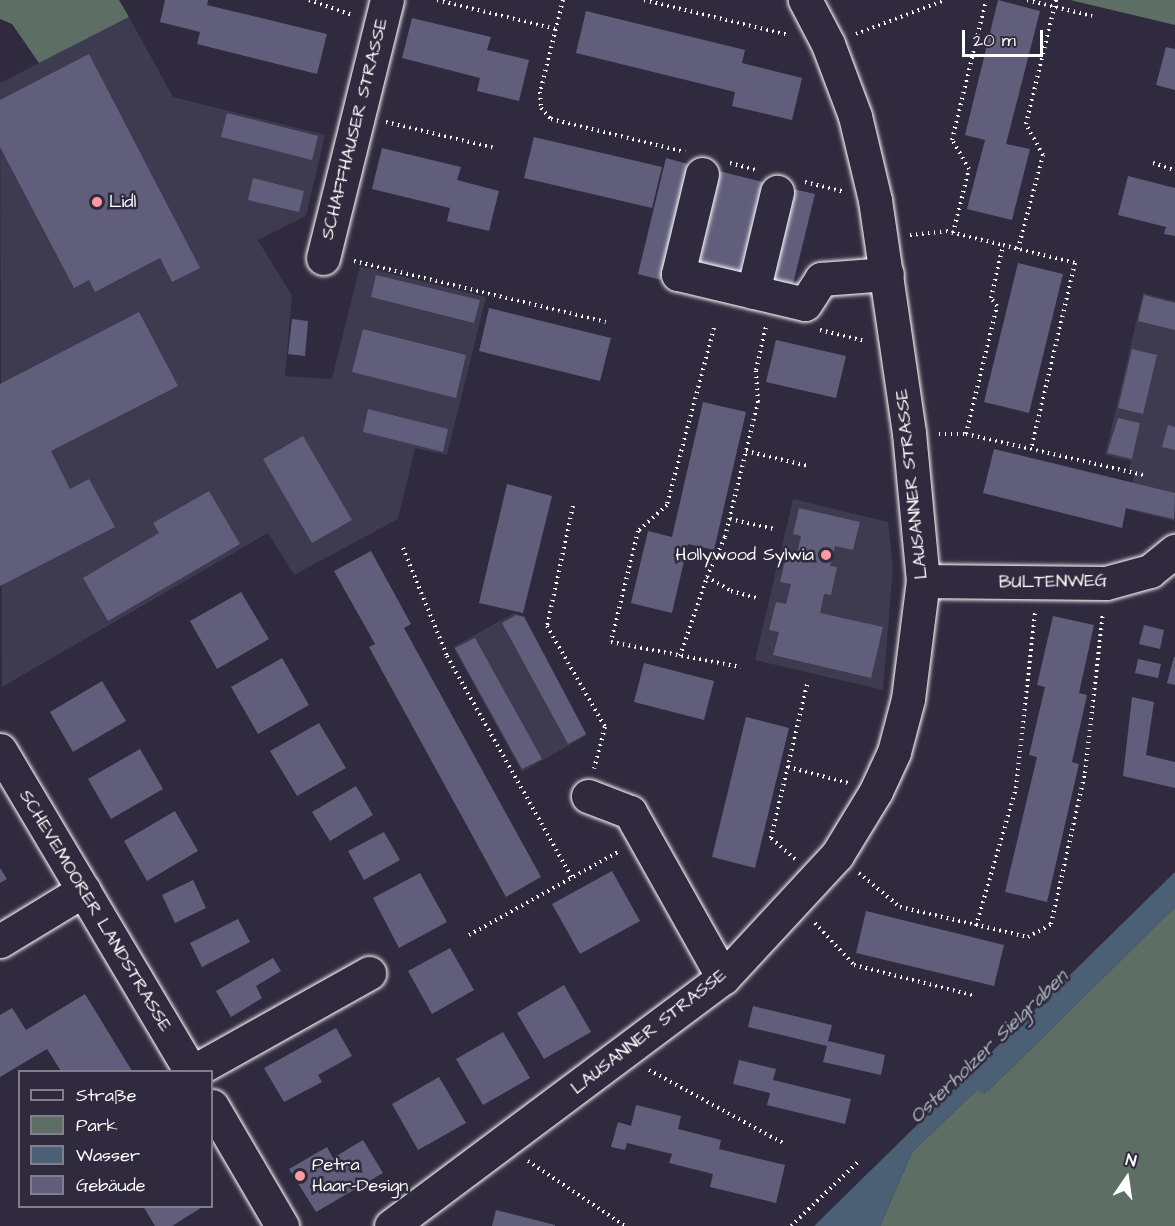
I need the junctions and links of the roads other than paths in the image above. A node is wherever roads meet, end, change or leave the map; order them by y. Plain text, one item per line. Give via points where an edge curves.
1 (805, 0) edge
2 (384, 13) edge
3 (705, 163) road end
4 (777, 181) road end
5 (323, 258) road end
6 (887, 274) junction
7 (760, 305) junction
8 (1175, 550) edge
9 (923, 581) junction
10 (0, 750) edge
11 (588, 796) road end
12 (84, 890) junction
13 (1, 938) edge
14 (369, 973) dead end
15 (723, 978) junction
16 (190, 1070) edge
17 (193, 1070) edge
18 (213, 1108) edge
19 (282, 1226) edge
20 (391, 1226) edge

1 - 6 street, LAUSANNER STRASSE via 828,45 855,116
2 - 5 street, SCHAFFHAUSER STRASSE
3 - 7 street via 678,274
4 - 7 street
6 - 7 street via 821,279 805,304
6 - 9 street, LAUSANNER STRASSE via 909,433
8 - 9 street, BULTENWEG via 1150,571 1106,583
9 - 15 street, LAUSANNER STRASSE via 908,699 894,752 876,791 816,878
10 - 12 street, SCHEVEMOORER LANDSTRASSE
11 - 15 street via 630,812
12 - 13 street
12 - 16 street, SCHEVEMOORER LANDSTRASSE
14 - 17 street
15 - 20 street, LAUSANNER STRASSE
18 - 19 street

